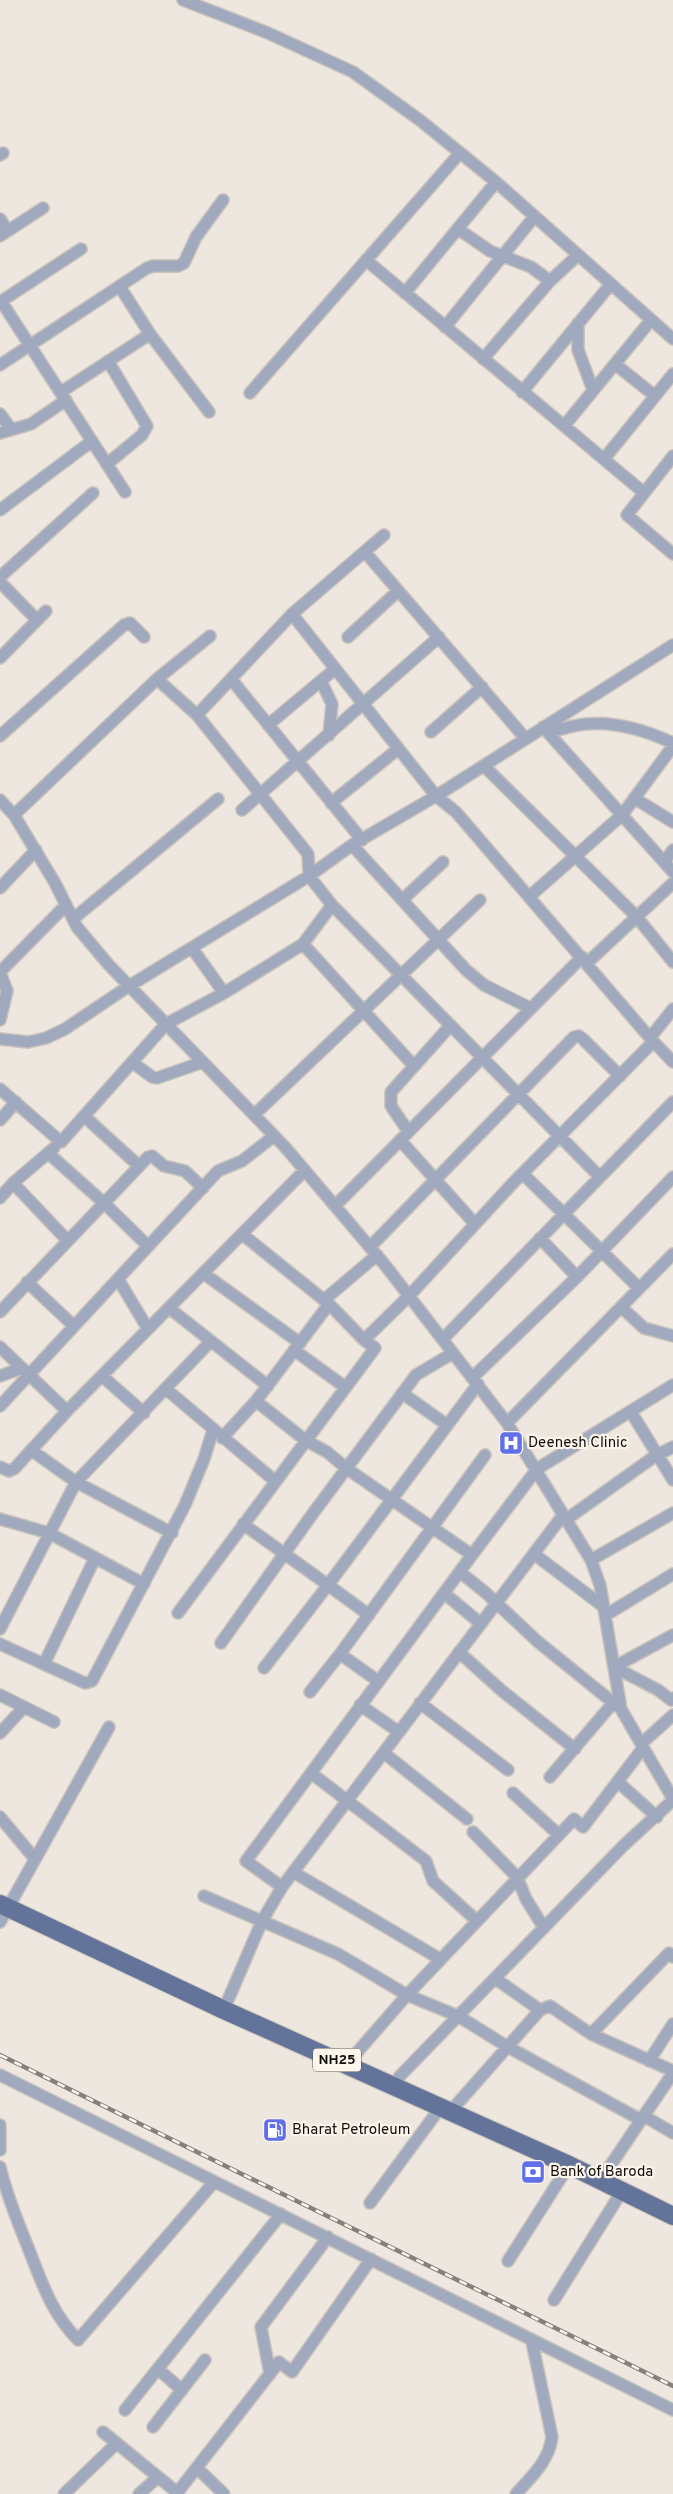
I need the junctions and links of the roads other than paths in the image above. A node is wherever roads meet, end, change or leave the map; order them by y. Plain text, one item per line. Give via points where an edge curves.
1 (183, 0) edge
2 (460, 153) junction
3 (496, 182) junction
4 (223, 200) dead end
5 (43, 208) dead end
6 (534, 218) junction
7 (0, 219) edge
8 (458, 229) junction
9 (4, 234) edge
10 (81, 249) dead end
11 (578, 255) junction
12 (502, 257) junction
13 (366, 260) junction
14 (550, 281) junction
15 (610, 285) junction
16 (120, 287) junction
17 (405, 293) junction
18 (1, 302) edge
19 (651, 320) junction
20 (578, 323) junction
21 (445, 327) junction
22 (150, 334) junction
23 (673, 339) edge
24 (30, 346) junction
25 (483, 359) junction
26 (108, 362) junction
27 (615, 364) junction
28 (0, 366) edge
29 (673, 374) edge
30 (593, 390) junction
31 (522, 392) junction
32 (250, 393) dead end
33 (63, 396) junction
34 (656, 396) junction
35 (209, 412) dead end
36 (0, 414) edge
37 (564, 426) junction
38 (6, 431) edge
39 (92, 441) junction
40 (673, 456) edge
41 (604, 460) junction
42 (107, 464) junction
43 (125, 492) dead end
44 (643, 492) junction
45 (93, 493) dead end
46 (0, 510) edge
47 (384, 535) dead end
48 (365, 552) junction
49 (673, 554) edge
50 (0, 577) edge
51 (0, 582) edge
52 (398, 591) junction
53 (46, 611) dead end
54 (292, 614) junction
55 (37, 620) junction
56 (210, 636) dead end
57 (144, 637) dead end
58 (348, 637) dead end
59 (439, 637) junction
60 (673, 645) edge
61 (0, 658) edge
62 (335, 669) junction
63 (157, 679) junction
64 (231, 679) junction
65 (321, 681) junction
66 (482, 687) junction
67 (363, 705) junction
68 (197, 715) junction
69 (268, 725) junction
70 (546, 730) junction
71 (431, 732) dead end
72 (329, 735) junction
73 (0, 736) edge
74 (526, 738) junction
75 (673, 744) edge
76 (398, 749) junction
77 (298, 762) junction
78 (484, 766) junction
79 (260, 794) junction
80 (436, 796) junction
81 (634, 798) junction
82 (218, 799) dead end
83 (0, 800) edge
84 (331, 803) junction
85 (242, 810) dead end
86 (14, 815) junction
87 (622, 815) junction
88 (673, 822) edge
89 (357, 843) junction
90 (36, 850) junction
91 (673, 850) edge
92 (574, 856) junction
93 (443, 862) dead end
94 (664, 862) junction
95 (673, 872) edge
96 (309, 876) junction
97 (673, 883) edge
98 (0, 888) edge
99 (530, 896) junction
100 (402, 900) junction
101 (480, 900) dead end
102 (66, 904) junction
103 (332, 905) junction
104 (636, 916) junction
105 (73, 919) junction
106 (437, 941) junction
107 (303, 944) junction
108 (192, 948) junction
109 (585, 960) junction
110 (673, 962) edge
111 (0, 972) edge
112 (401, 976) junction
113 (129, 986) junction
114 (224, 993) junction
115 (530, 1008) junction
116 (673, 1009) edge
117 (364, 1010) junction
118 (0, 1020) edge
119 (166, 1024) junction
120 (450, 1026) junction
121 (0, 1039) edge
122 (651, 1040) junction
123 (481, 1057) junction
124 (132, 1062) junction
125 (203, 1062) junction
126 (673, 1062) edge
127 (413, 1065) junction
128 (620, 1076) junction
129 (0, 1089) edge
130 (518, 1094) junction
131 (16, 1102) junction
132 (673, 1102) edge
133 (254, 1115) junction
134 (84, 1116) junction
135 (0, 1120) edge
136 (408, 1132) junction
137 (274, 1136) junction
138 (559, 1136) junction
139 (400, 1140) junction
140 (61, 1142) junction
141 (48, 1153) junction
142 (140, 1166) junction
143 (305, 1170) junction
144 (523, 1174) junction
145 (673, 1177) edge
146 (600, 1178) junction
147 (434, 1181) junction
148 (13, 1184) junction
149 (203, 1188) junction
150 (0, 1198) edge
151 (104, 1202) junction
152 (335, 1206) junction
153 (564, 1214) junction
154 (475, 1224) junction
155 (242, 1234) junction
156 (540, 1238) junction
157 (67, 1240) junction
158 (148, 1246) junction
159 (373, 1251) junction
160 (602, 1252) junction
161 (670, 1262) edge
162 (203, 1273) junction
163 (577, 1277) junction
164 (118, 1279) junction
165 (28, 1282) junction
166 (639, 1288) junction
167 (409, 1296) junction
168 (326, 1302) junction
169 (621, 1307) junction
170 (169, 1308) junction
171 (0, 1312) edge
172 (74, 1326) junction
173 (148, 1329) junction
174 (673, 1336) edge
175 (364, 1340) junction
176 (443, 1340) junction
177 (211, 1341) junction
178 (297, 1346) junction
179 (0, 1347) edge
180 (453, 1353) junction
181 (25, 1371) junction
182 (0, 1376) edge
183 (102, 1376) junction
184 (475, 1381) junction
185 (673, 1385) edge
186 (268, 1386) junction
187 (345, 1387) junction
188 (166, 1389) junction
189 (402, 1393) junction
190 (256, 1401) junction
191 (0, 1406) edge
192 (67, 1411) junction
193 (144, 1412) junction
194 (631, 1412) junction
195 (507, 1423) junction
196 (447, 1425) junction
197 (213, 1430) junction
198 (222, 1438) junction
199 (304, 1440) junction
200 (673, 1448) edge
201 (31, 1450) junction
202 (485, 1455) dead end
203 (658, 1455) junction
204 (0, 1467) edge
205 (346, 1468) junction
206 (537, 1469) junction
207 (673, 1480) edge
208 (275, 1481) junction
209 (76, 1482) junction
210 (390, 1499) junction
211 (673, 1513) edge
212 (565, 1517) junction
213 (0, 1519) edge
214 (243, 1524) junction
215 (433, 1528) junction
216 (49, 1533) junction
217 (172, 1533) junction
218 (284, 1554) junction
219 (534, 1554) junction
220 (472, 1555) junction
221 (95, 1558) junction
222 (591, 1560) junction
223 (460, 1572) junction
224 (673, 1574) edge
225 (144, 1584) junction
226 (328, 1585) junction
227 (444, 1593) junction
228 (496, 1604) junction
229 (605, 1611) junction
230 (178, 1613) dead end
231 (369, 1615) junction
232 (480, 1623) junction
233 (0, 1629) edge
234 (673, 1635) edge
235 (221, 1642) dead end
236 (0, 1644) edge
237 (459, 1652) junction
238 (340, 1654) junction
239 (44, 1664) junction
240 (614, 1667) junction
241 (264, 1668) dead end
242 (378, 1681) junction
243 (310, 1692) dead end
244 (0, 1695) edge
245 (672, 1700) edge
246 (420, 1703) junction
247 (360, 1705) junction
248 (617, 1706) junction
249 (24, 1707) junction
250 (673, 1715) edge
251 (54, 1722) dead end
252 (109, 1726) dead end
253 (399, 1732) junction
254 (0, 1733) edge
255 (642, 1746) junction
256 (575, 1748) junction
257 (384, 1753) junction
258 (508, 1770) dead end
259 (312, 1773) junction
260 (550, 1777) dead end
261 (618, 1782) junction
262 (513, 1793) dead end
263 (673, 1800) edge
264 (347, 1802) junction
265 (0, 1817) edge
266 (657, 1817) junction
267 (467, 1819) dead end
268 (473, 1832) dead end
269 (559, 1835) junction
270 (35, 1859) junction
271 (293, 1872) junction
272 (517, 1877) junction
273 (282, 1887) junction
274 (204, 1896) dead end
275 (4, 1905) edge
276 (476, 1920) junction
277 (262, 1921) junction
278 (544, 1928) junction
279 (673, 1956) edge
280 (440, 1959) junction
281 (496, 1979) junction
282 (407, 1995) junction
283 (228, 2000) junction
284 (540, 2010) junction
285 (458, 2016) junction
286 (673, 2024) edge
287 (591, 2034) junction
288 (508, 2047) junction
289 (354, 2057) junction
290 (649, 2060) junction
291 (673, 2072) edge
292 (0, 2075) edge
293 (399, 2077) junction
294 (449, 2106) junction
295 (642, 2118) junction
296 (0, 2126) edge
297 (673, 2133) edge
298 (0, 2150) edge
299 (569, 2165) junction
300 (0, 2167) edge
301 (606, 2172) junction
302 (214, 2182) junction
303 (622, 2191) junction
304 (370, 2203) dead end
305 (673, 2204) edge
306 (281, 2214) junction
307 (673, 2216) edge
308 (328, 2237) junction
309 (371, 2259) junction
310 (508, 2261) dead end
311 (554, 2300) dead end
312 (532, 2342) junction
313 (206, 2360) dead end
314 (158, 2369) junction
315 (270, 2374) junction
316 (182, 2390) junction
317 (125, 2410) dead end
318 (673, 2410) edge
319 (153, 2428) dead end
320 (103, 2432) dead end
321 (117, 2443) junction
322 (197, 2468) junction
323 (158, 2477) junction
324 (70, 2492) edge
325 (139, 2494) edge
326 (178, 2494) edge
327 (224, 2494) edge
328 (516, 2494) edge

1 - 2 street via 268,33 353,72 422,121
2 - 3 street
2 - 13 street
3 - 6 street
3 - 8 street
4 - 16 street via 199,232 184,263 147,268
5 - 9 street
6 - 11 street
6 - 12 street
7 - 9 street
8 - 12 street
8 - 17 street
10 - 18 street
11 - 14 street
11 - 15 street
12 - 14 street via 531,267
12 - 21 street
13 - 17 street
13 - 32 street
14 - 25 street
15 - 19 street
15 - 20 street
16 - 22 street
16 - 24 street
17 - 21 street
18 - 24 street
19 - 23 street
19 - 27 street
20 - 30 street via 578,350
20 - 31 street
21 - 25 street
22 - 26 street
22 - 35 street
24 - 28 street
24 - 33 street
25 - 31 street
26 - 33 street
26 - 42 street via 147,426 142,435
27 - 30 street
27 - 34 street
29 - 34 street
30 - 37 street
31 - 37 street
33 - 38 street via 32,424
33 - 39 street
34 - 41 street
36 - 38 street
37 - 41 street
39 - 42 street
39 - 46 street
40 - 44 street
41 - 44 street
42 - 43 street
44 - 49 street via 627,515
45 - 50 street
47 - 48 street
48 - 52 street
48 - 54 street
51 - 55 street
52 - 58 street
52 - 59 street
53 - 55 street
54 - 62 street
54 - 64 street
55 - 61 street
56 - 63 street
57 - 73 street via 130,623 124,625
59 - 66 street
59 - 67 street
60 - 70 street
62 - 65 street
62 - 67 street
63 - 68 street
63 - 86 street
64 - 68 street
64 - 69 street
65 - 69 street
65 - 72 street via 332,704
66 - 71 street
66 - 74 street
67 - 72 street
67 - 76 street
68 - 79 street
69 - 77 street
70 - 74 street
70 - 75 street via 586,724 609,725 655,734
70 - 87 street
72 - 77 street
74 - 78 street
75 - 81 street
76 - 80 street
76 - 84 street
77 - 79 street
77 - 84 street
78 - 80 street
78 - 92 street
79 - 85 street
79 - 96 street via 308,854
80 - 89 street
80 - 99 street via 456,812
81 - 87 street
81 - 88 street
82 - 105 street
83 - 86 street
84 - 89 street
86 - 90 street
87 - 92 street
87 - 94 street
89 - 96 street
89 - 100 street
90 - 98 street
90 - 102 street
91 - 94 street
92 - 99 street
92 - 104 street
93 - 100 street
94 - 95 street
96 - 103 street
96 - 108 street
97 - 104 street
99 - 109 street
100 - 106 street
101 - 106 street
102 - 105 street
102 - 111 street
103 - 107 street
103 - 112 street
104 - 109 street
104 - 110 street
105 - 113 street
106 - 112 street
106 - 115 street via 475,978
107 - 114 street
107 - 117 street
108 - 113 street
108 - 114 street
109 - 115 street
109 - 122 street
111 - 118 street via 7,991
112 - 117 street
112 - 120 street
113 - 119 street
113 - 121 street via 46,1038 28,1042
114 - 119 street
115 - 123 street
116 - 122 street
117 - 127 street
117 - 133 street
119 - 124 street
119 - 125 street
120 - 123 street
120 - 127 street
122 - 126 street
122 - 128 street
123 - 130 street
123 - 136 street
124 - 125 street via 157,1078
124 - 134 street
125 - 133 street
127 - 136 street via 389,1096 391,1106
128 - 130 street via 579,1036 566,1044
128 - 138 street
129 - 131 street
130 - 138 street
130 - 147 street
131 - 135 street
131 - 140 street
132 - 146 street
133 - 137 street
134 - 140 street
134 - 142 street
136 - 139 street
137 - 143 street
137 - 149 street via 238,1163 222,1168
138 - 144 street
138 - 146 street
139 - 147 street
139 - 152 street
140 - 141 street
141 - 148 street
141 - 151 street
142 - 149 street via 152,1156 164,1166 185,1170
142 - 151 street
143 - 152 street
143 - 155 street
144 - 153 street
144 - 154 street
145 - 160 street
146 - 153 street
147 - 154 street
147 - 159 street
148 - 150 street
148 - 157 street
149 - 158 street
151 - 157 street
151 - 158 street
152 - 159 street
153 - 156 street
153 - 160 street
154 - 167 street
155 - 162 street
155 - 168 street
156 - 163 street
156 - 176 street
157 - 165 street
158 - 164 street
159 - 167 street
159 - 168 street
160 - 163 street
160 - 166 street
161 - 166 street
162 - 170 street
162 - 178 street
163 - 184 street
164 - 172 street
164 - 173 street
165 - 171 street
165 - 172 street
166 - 169 street
167 - 175 street
167 - 176 street
168 - 175 street
168 - 178 street
169 - 174 street via 644,1328
169 - 195 street
170 - 173 street
170 - 177 street
172 - 181 street
173 - 183 street
175 - 187 street via 375,1348
176 - 180 street
177 - 186 street
177 - 188 street
178 - 186 street
178 - 187 street
179 - 181 street
180 - 184 street
180 - 189 street via 416,1375
181 - 182 street
181 - 191 street
181 - 192 street
183 - 192 street
183 - 193 street
184 - 195 street
184 - 196 street
185 - 194 street
186 - 190 street
187 - 199 street
188 - 193 street
188 - 197 street
189 - 196 street
189 - 205 street
190 - 198 street
190 - 199 street
192 - 201 street
193 - 209 street
194 - 203 street
194 - 206 street
195 - 206 street
196 - 210 street
197 - 198 street
197 - 217 street
198 - 208 street
199 - 205 street via 327,1452
199 - 208 street
200 - 203 street
201 - 204 street via 12,1470
201 - 209 street
202 - 215 street
203 - 207 street
203 - 212 street
205 - 210 street
205 - 218 street
206 - 212 street
206 - 220 street
208 - 214 street
209 - 216 street
209 - 217 street
210 - 215 street
210 - 226 street
211 - 222 street
212 - 219 street
212 - 222 street
213 - 216 street
214 - 218 street
214 - 230 street
215 - 220 street
215 - 231 street
216 - 221 street
216 - 233 street
217 - 225 street
218 - 226 street
218 - 235 street
219 - 228 street
219 - 229 street
220 - 223 street
221 - 225 street
221 - 239 street
222 - 229 street
223 - 227 street
223 - 228 street
224 - 229 street
225 - 239 street via 92,1681 85,1682
226 - 231 street
226 - 241 street
227 - 232 street
227 - 242 street
228 - 232 street
228 - 248 street
229 - 240 street
231 - 238 street
232 - 237 street
234 - 240 street
236 - 239 street
237 - 246 street
237 - 256 street
238 - 242 street
238 - 243 street
240 - 245 street
240 - 248 street
242 - 247 street
244 - 249 street
246 - 253 street
246 - 258 street
247 - 253 street
247 - 259 street
248 - 255 street
248 - 256 street
249 - 251 street
249 - 254 street
250 - 255 street
252 - 270 street
253 - 257 street
255 - 261 street
255 - 263 street
256 - 260 street
257 - 264 street
257 - 267 street
259 - 264 street
259 - 273 street via 246,1861
261 - 266 street
261 - 269 street via 583,1827 574,1819
262 - 269 street
263 - 266 street
264 - 271 street
264 - 276 street via 426,1862 433,1881
265 - 270 street
266 - 278 street via 624,1845
268 - 272 street
269 - 272 street
270 - 275 street
271 - 273 street
271 - 280 street
272 - 276 street
272 - 278 street via 526,1900
273 - 277 street
274 - 277 street
275 - 283 main road, NH25
275 - 294 main road, NH25 via 224,2010
276 - 280 street
277 - 282 street via 338,1954
277 - 283 street
278 - 281 street
279 - 287 street via 669,1954
280 - 282 street
281 - 284 street
281 - 285 street
282 - 285 street
282 - 289 street
283 - 289 main road, NH25
284 - 287 street via 550,2006
284 - 288 street
285 - 288 street
285 - 293 street
286 - 290 street
287 - 290 street
288 - 294 street
288 - 295 street
289 - 293 main road, NH25
290 - 291 street
291 - 295 street
292 - 302 street
293 - 294 main road, NH25
294 - 299 main road, NH25
294 - 301 main road, NH25
294 - 304 street
295 - 297 street
295 - 301 street
296 - 298 street
299 - 303 main road, NH25
299 - 310 street
300 - 302 street via 7,2197 50,2304 78,2340
301 - 305 main road, NH25
302 - 306 street
303 - 307 main road, NH25
303 - 311 street
306 - 308 street
306 - 314 street
308 - 309 street
308 - 315 street via 260,2327
309 - 312 street
309 - 315 street via 292,2372 279,2362
312 - 318 street
312 - 328 street via 552,2437 550,2451 540,2467
313 - 316 street
314 - 316 street
314 - 317 street
315 - 322 street
316 - 319 street
320 - 321 street
321 - 323 street
321 - 324 street
322 - 326 street
322 - 327 street
323 - 325 street
323 - 326 street

